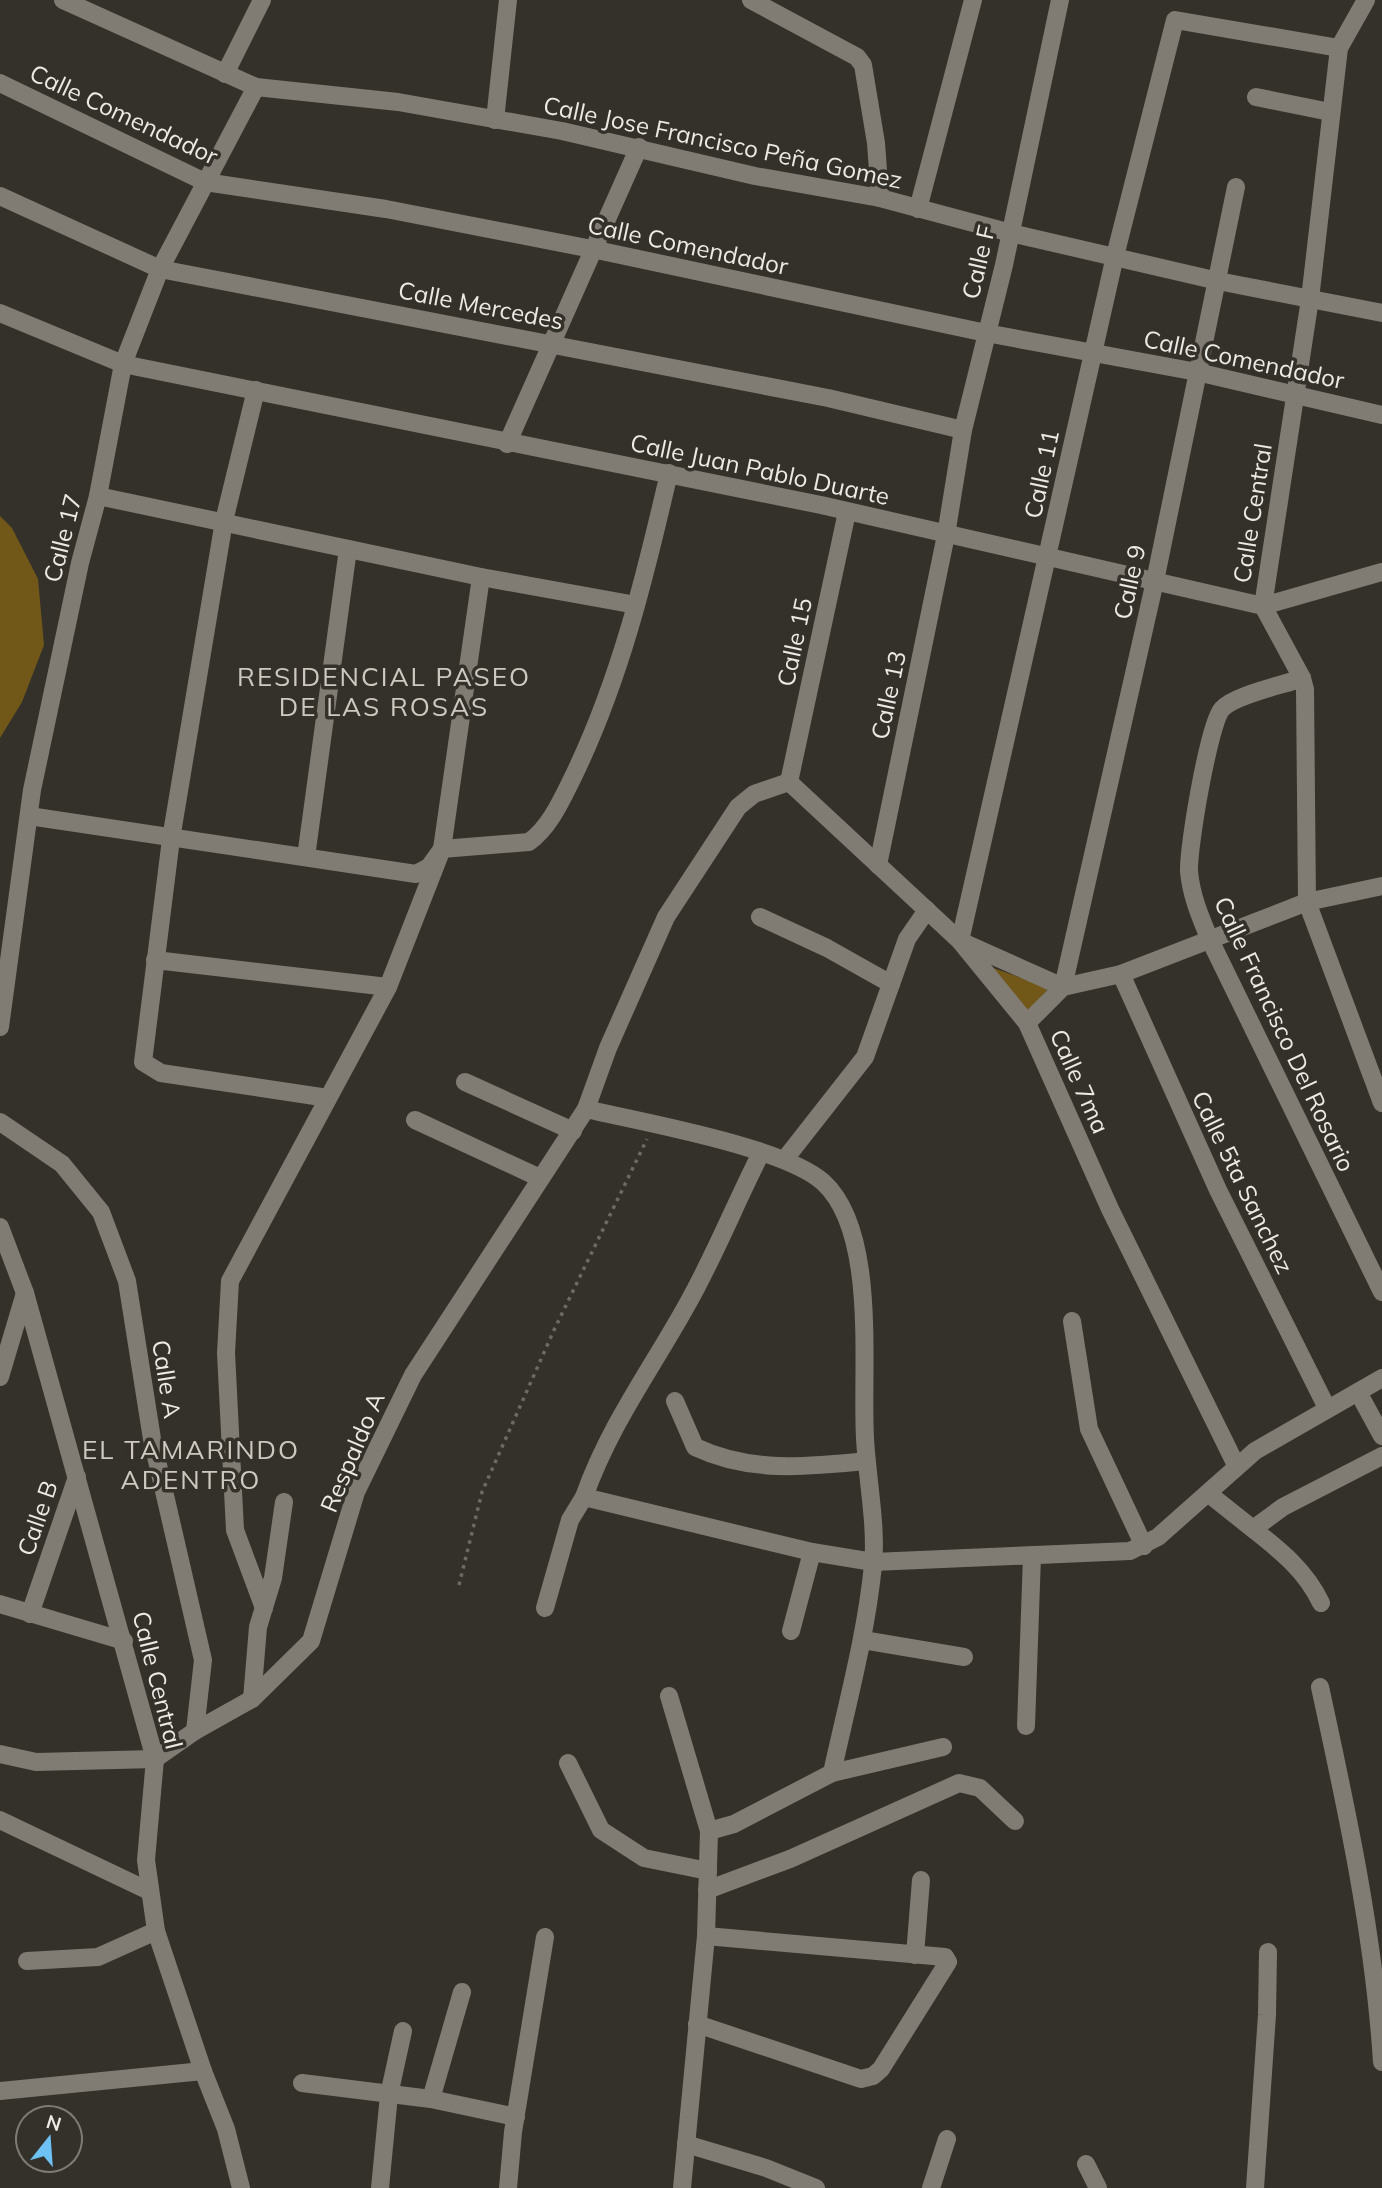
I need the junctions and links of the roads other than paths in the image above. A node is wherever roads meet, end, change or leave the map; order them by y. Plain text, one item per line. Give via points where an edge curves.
1 (63, 0) edge
2 (262, 0) edge
3 (508, 0) edge
4 (751, 0) edge
5 (973, 0) edge
6 (1060, 0) edge
7 (1366, 0) edge
8 (1339, 48) junction
9 (225, 74) junction
10 (0, 83) edge
11 (256, 87) junction
12 (1256, 97) dead end
13 (1330, 112) junction
14 (495, 120) junction
15 (639, 147) junction
16 (205, 183) junction
17 (1236, 187) dead end
18 (0, 196) edge
19 (880, 198) junction
20 (918, 209) junction
21 (1011, 233) junction
22 (592, 249) junction
23 (1115, 256) junction
24 (160, 269) junction
25 (1218, 281) junction
26 (1310, 299) junction
27 (0, 313) edge
28 (1382, 313) edge
29 (986, 333) junction
30 (554, 344) junction
31 (1093, 352) junction
32 (123, 364) junction
33 (1197, 372) junction
34 (256, 390) junction
35 (1294, 395) junction
36 (1382, 415) edge
37 (963, 430) junction
38 (507, 444) junction
39 (669, 473) junction
40 (98, 496) junction
41 (848, 512) junction
42 (223, 521) junction
43 (946, 535) junction
44 (348, 549) junction
45 (1048, 560) junction
46 (1382, 574) edge
47 (481, 576) junction
48 (1155, 581) junction
49 (636, 605) junction
50 (1262, 606) junction
51 (1302, 678) junction
52 (789, 782) junction
53 (29, 816) junction
54 (171, 839) junction
55 (442, 849) junction
56 (306, 857) junction
57 (878, 865) junction
58 (1382, 886) edge
59 (1307, 902) junction
60 (927, 910) junction
61 (760, 917) dead end
62 (1209, 938) junction
63 (960, 941) junction
64 (155, 960) junction
65 (1121, 974) junction
66 (891, 984) junction
67 (388, 987) junction
68 (1063, 987) junction
69 (1027, 1023) junction
70 (0, 1027) edge
71 (465, 1082) dead end
72 (328, 1098) junction
73 (1382, 1103) edge
74 (586, 1110) junction
75 (415, 1120) dead end
76 (0, 1122) edge
77 (573, 1131) junction
78 (761, 1153) junction
79 (785, 1159) junction
80 (540, 1178) junction
81 (0, 1227) edge
82 (1382, 1292) edge
83 (25, 1293) junction
84 (1072, 1321) dead end
85 (0, 1377) edge
86 (1382, 1378) edge
87 (1358, 1392) junction
88 (675, 1401) dead end
89 (1326, 1408) junction
90 (1382, 1436) edge
91 (1382, 1456) edge
92 (866, 1461) junction
93 (1236, 1465) junction
94 (77, 1477) junction
95 (1209, 1494) junction
96 (584, 1497) junction
97 (284, 1502) dead end
98 (1253, 1529) junction
99 (1144, 1546) junction
100 (812, 1552) junction
101 (1032, 1556) junction
102 (873, 1562) junction
103 (1321, 1603) dead end
104 (0, 1604) edge
105 (264, 1608) junction
106 (545, 1608) dead end
107 (30, 1614) junction
108 (791, 1631) dead end
109 (863, 1640) junction
110 (124, 1642) junction
111 (964, 1657) dead end
112 (1320, 1687) dead end
113 (669, 1696) dead end
114 (252, 1699) junction
115 (1026, 1726) dead end
116 (195, 1731) junction
117 (943, 1747) dead end
118 (0, 1754) edge
119 (155, 1759) junction
120 (568, 1763) dead end
121 (832, 1773) junction
122 (0, 1820) edge
123 (1015, 1821) dead end
124 (709, 1830) junction
125 (708, 1871) junction
126 (921, 1880) dead end
127 (708, 1890) junction
128 (149, 1891) junction
129 (156, 1931) junction
130 (706, 1936) junction
131 (545, 1937) dead end
132 (1268, 1952) dead end
133 (915, 1955) junction
134 (27, 1961) dead end
135 (462, 1992) dead end
136 (1380, 2003) edge
137 (697, 2024) junction
138 (403, 2031) dead end
139 (1382, 2062) edge
140 (203, 2071) junction
141 (302, 2083) dead end
142 (0, 2091) edge
143 (389, 2095) junction
144 (431, 2099) junction
145 (516, 2118) junction
146 (947, 2139) dead end
147 (686, 2144) junction
148 (1086, 2164) dead end
149 (242, 2188) edge
150 (380, 2188) edge
151 (508, 2188) edge
152 (682, 2188) edge
153 (816, 2188) edge
154 (931, 2188) edge
155 (1098, 2188) edge
156 (1255, 2188) edge

1 - 9 street, Calle Jose Francisco Peña Gomez
2 - 9 street
3 - 14 street
4 - 19 street via 857,57 863,65
5 - 20 street
6 - 21 street, Calle F
7 - 8 street, Calle Central
8 - 13 street, Calle Central
8 - 23 street, Calle 11 via 1175,20
9 - 11 street, Calle Jose Francisco Peña Gomez
10 - 16 street, Calle Comendador
11 - 14 street, Calle Jose Francisco Peña Gomez via 398,102
11 - 16 street, Calle 17
12 - 13 street
13 - 26 street, Calle Central
14 - 15 street, Calle Jose Francisco Peña Gomez
15 - 19 street, Calle Jose Francisco Peña Gomez via 755,176
15 - 22 street
16 - 22 street, Calle Comendador via 386,209
16 - 24 street, Calle 17
17 - 25 street, Calle 9
18 - 24 street, Calle Mercedes
19 - 20 street, Calle Jose Francisco Peña Gomez
20 - 21 street, Calle Jose Francisco Peña Gomez
21 - 23 street, Calle Jose Francisco Peña Gomez
21 - 29 street, Calle F
22 - 29 street, Calle Comendador
22 - 30 street
23 - 25 street, Calle Jose Francisco Peña Gomez
23 - 31 street, Calle 11
24 - 30 street, Calle Mercedes
24 - 32 street, Calle 17
25 - 26 street, Calle Jose Francisco Peña Gomez
25 - 33 street, Calle 9
26 - 28 street, Calle Jose Francisco Peña Gomez
26 - 35 street, Calle Central
27 - 32 street, Calle Juan Pablo Duarte
29 - 31 street, Calle Comendador
29 - 37 street, Calle F
30 - 37 street, Calle Mercedes via 828,398
30 - 38 street
31 - 33 street, Calle Comendador
31 - 45 street, Calle 11
32 - 34 street, Calle Juan Pablo Duarte
32 - 40 street, Calle 17
33 - 35 street, Calle Comendador
33 - 48 street, Calle 9
34 - 38 street, Calle Juan Pablo Duarte
34 - 42 street
35 - 36 street, Calle Comendador
35 - 50 street, Calle Central
37 - 43 street, Calle F
38 - 39 street, Calle Juan Pablo Duarte
39 - 41 street, Calle Juan Pablo Duarte
39 - 49 street
40 - 42 street
40 - 53 street, Calle 17 via 79,563
41 - 43 street, Calle Juan Pablo Duarte
41 - 52 street, Calle 15
42 - 44 street
42 - 54 street
43 - 45 street, Calle Juan Pablo Duarte
43 - 57 street, Calle 13
44 - 47 street
44 - 56 street
45 - 48 street, Calle Juan Pablo Duarte
45 - 63 street, Calle 11
46 - 50 street, Calle Juan Pablo Duarte
47 - 49 street
47 - 55 street
48 - 50 street, Calle Juan Pablo Duarte
48 - 68 street, Calle 9
49 - 55 street via 597,725 540,834 529,842
50 - 51 street, Calle Central
51 - 59 street, Calle Central
51 - 62 street, Calle Francisco Del Rosario via 1230,703 1220,712 1203,777 1189,870 1193,897
52 - 57 street, Calle 7ma
52 - 74 street, Respaldo A via 754,794 738,807 666,917
53 - 54 street
53 - 70 street, Calle 17
54 - 56 street
54 - 64 street
55 - 56 street via 429,867 416,874
55 - 67 street
57 - 60 street, Calle 7ma
58 - 59 street
59 - 62 street
59 - 73 street, Calle Central
60 - 63 street, Calle 7ma
60 - 66 street via 907,939
61 - 66 street
62 - 65 street
62 - 82 street, Calle Francisco Del Rosario
63 - 68 street
63 - 69 street, Calle 7ma
64 - 67 street
64 - 72 street via 144,1062 161,1073
65 - 68 street
65 - 89 street, Calle 5ta Sanchez via 1218,1190
66 - 79 street via 865,1057
67 - 72 street
68 - 69 street
69 - 93 street, Calle 7ma via 1110,1209
71 - 77 street
72 - 105 street via 230,1281 226,1353 234,1530
74 - 77 street, Respaldo A
74 - 78 street
75 - 80 street
76 - 116 street, Calle A via 62,1164 101,1212 127,1281 152,1439 203,1660
77 - 80 street, Respaldo A
78 - 79 street
78 - 96 street via 689,1303 632,1392
79 - 92 street via 823,1182 848,1214 864,1299
80 - 114 street, Respaldo A via 413,1375 356,1492 311,1641
81 - 83 street, Calle Central
83 - 85 street
83 - 94 street, Calle Central
84 - 99 street via 1089,1429
86 - 87 street
87 - 89 street
87 - 90 street
88 - 92 street via 695,1447 723,1460 790,1468
89 - 93 street
91 - 98 street via 1283,1507
92 - 102 street
93 - 95 street
94 - 107 street, Calle B
94 - 110 street, Calle Central
95 - 98 street
95 - 99 street
96 - 100 street
96 - 106 street via 570,1520
97 - 105 street
98 - 103 street via 1300,1569
99 - 101 street via 1130,1551
100 - 102 street
100 - 108 street
101 - 102 street
101 - 115 street
102 - 109 street
104 - 107 street
105 - 114 street
107 - 110 street
109 - 111 street
109 - 121 street
110 - 119 street, Calle Central
112 - 136 street via 1350,1824
113 - 124 street
114 - 116 street, Respaldo A
116 - 119 street, Respaldo A
117 - 121 street
118 - 119 street via 36,1762
119 - 128 street, Calle Central via 146,1860
120 - 125 street via 601,1830 644,1858
121 - 124 street via 734,1824
122 - 128 street
123 - 127 street via 980,1788 959,1783 790,1859
124 - 125 street
125 - 127 street
126 - 133 street
127 - 130 street
128 - 129 street, Calle Central
129 - 134 street via 98,1957
129 - 140 street, Calle Central
130 - 133 street
130 - 137 street
131 - 145 street
132 - 156 street
133 - 137 street via 945,1957 946,1968 873,2076 861,2079
135 - 144 street
136 - 139 street
137 - 147 street
138 - 143 street
140 - 142 street
140 - 149 street, Calle Central
141 - 143 street
143 - 144 street
143 - 150 street
144 - 145 street
145 - 151 street
146 - 154 street
147 - 152 street
147 - 153 street
148 - 155 street

